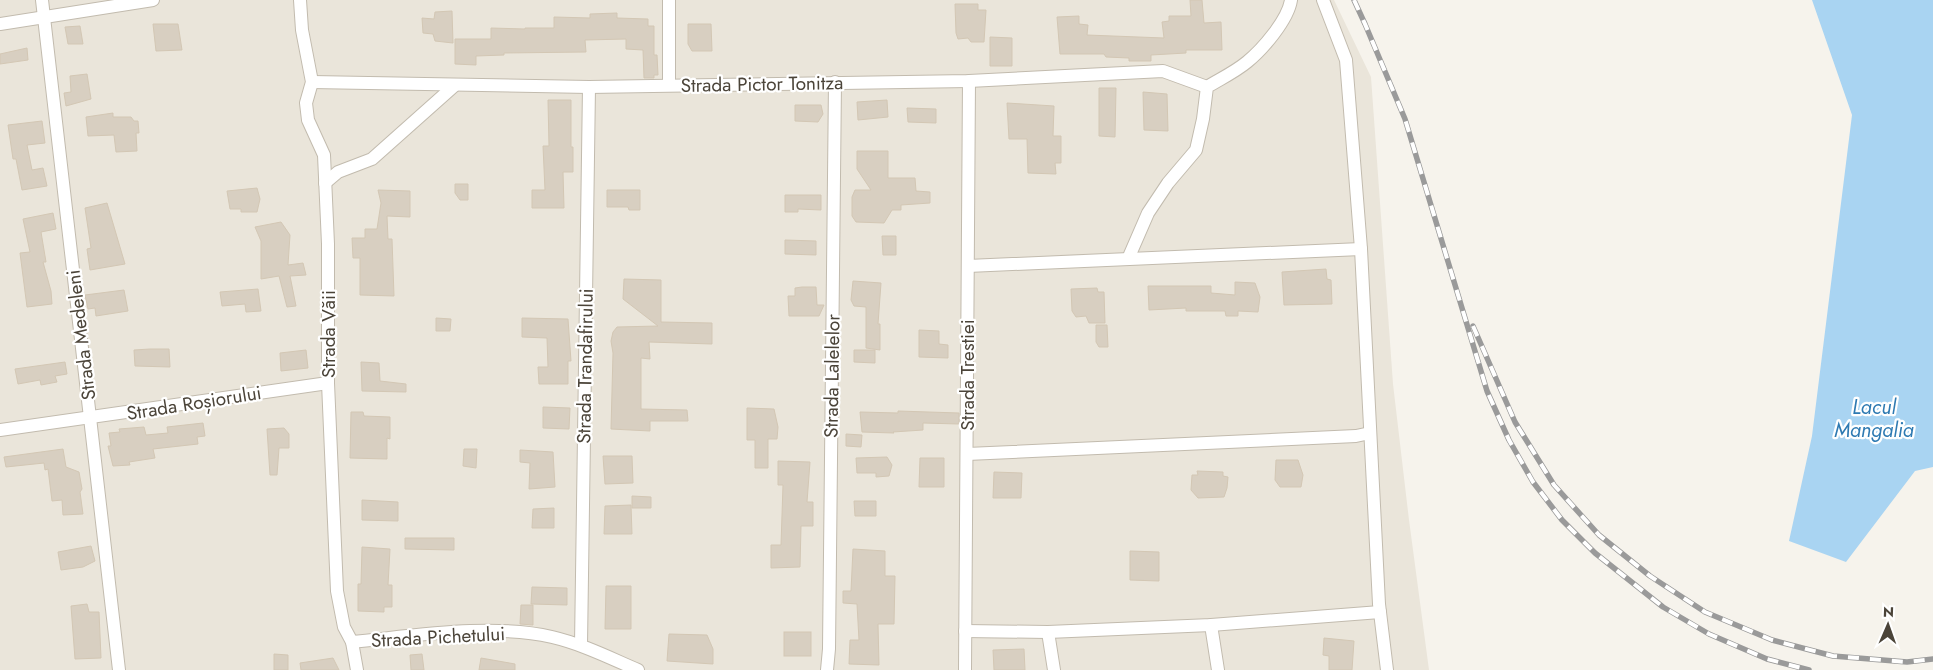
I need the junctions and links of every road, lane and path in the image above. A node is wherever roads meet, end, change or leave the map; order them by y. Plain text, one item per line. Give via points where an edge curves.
1 (42, 0) edge
2 (153, 0) edge
3 (300, 0) edge
4 (669, 0) edge
5 (1291, 0) edge
6 (1323, 0) edge
7 (44, 18) junction
8 (0, 24) edge
9 (969, 81) junction
10 (312, 82) junction
11 (835, 82) junction
12 (669, 85) junction
13 (454, 86) junction
14 (589, 86) junction
15 (1207, 87) junction
16 (325, 183) junction
17 (1361, 249) junction
18 (1128, 259) junction
19 (968, 266) junction
20 (328, 382) junction
21 (90, 418) junction
22 (0, 430) edge
23 (1370, 433) junction
24 (966, 454) junction
25 (1380, 612) junction
26 (1211, 625) junction
27 (965, 631) junction
28 (1048, 632) junction
29 (352, 642) junction
30 (581, 645) junction
31 (119, 670) edge
32 (358, 670) edge
33 (638, 670) edge
34 (828, 670) edge
35 (965, 670) edge
36 (1054, 670) edge
37 (1218, 670) edge
38 (1387, 670) edge

1 - 7 street, Strada Medeleni
2 - 7 street
3 - 10 street, Strada Văii
4 - 12 street
5 - 15 street via 1278,27 1247,62
6 - 17 street via 1346,60
7 - 8 street
7 - 21 street, Strada Medeleni
9 - 11 street, Strada Pictor Tonitza
9 - 15 street, Strada Pictor Tonitza via 1163,70
9 - 19 street, Strada Trestiei
10 - 13 street, Strada Pictor Tonitza
10 - 16 street, Strada Văii via 306,103 308,120 324,155
11 - 12 street, Strada Pictor Tonitza
11 - 34 street, Strada Lalelelor
12 - 14 street, Strada Pictor Tonitza
13 - 14 street, Strada Pictor Tonitza
13 - 16 street via 372,159 338,172
14 - 30 street, Strada Trandafirului
15 - 18 street via 1196,150 1148,213
16 - 20 street, Strada Văii
17 - 18 street
17 - 23 street
18 - 19 street
19 - 24 street, Strada Trestiei
20 - 21 street, Strada Roșiorului
20 - 29 street, Strada Văii via 337,591 344,627
21 - 22 street, Strada Roșiorului
21 - 31 street, Strada Medeleni
23 - 24 street
23 - 25 street
24 - 27 street, Strada Trestiei
25 - 26 street
25 - 38 street
26 - 28 street
26 - 37 street
27 - 28 street
27 - 35 street, Strada Trestiei
28 - 36 street
29 - 30 street, Strada Pichetului via 496,631 550,637
29 - 32 street, Strada Văii
30 - 33 street, Strada Pichetului

